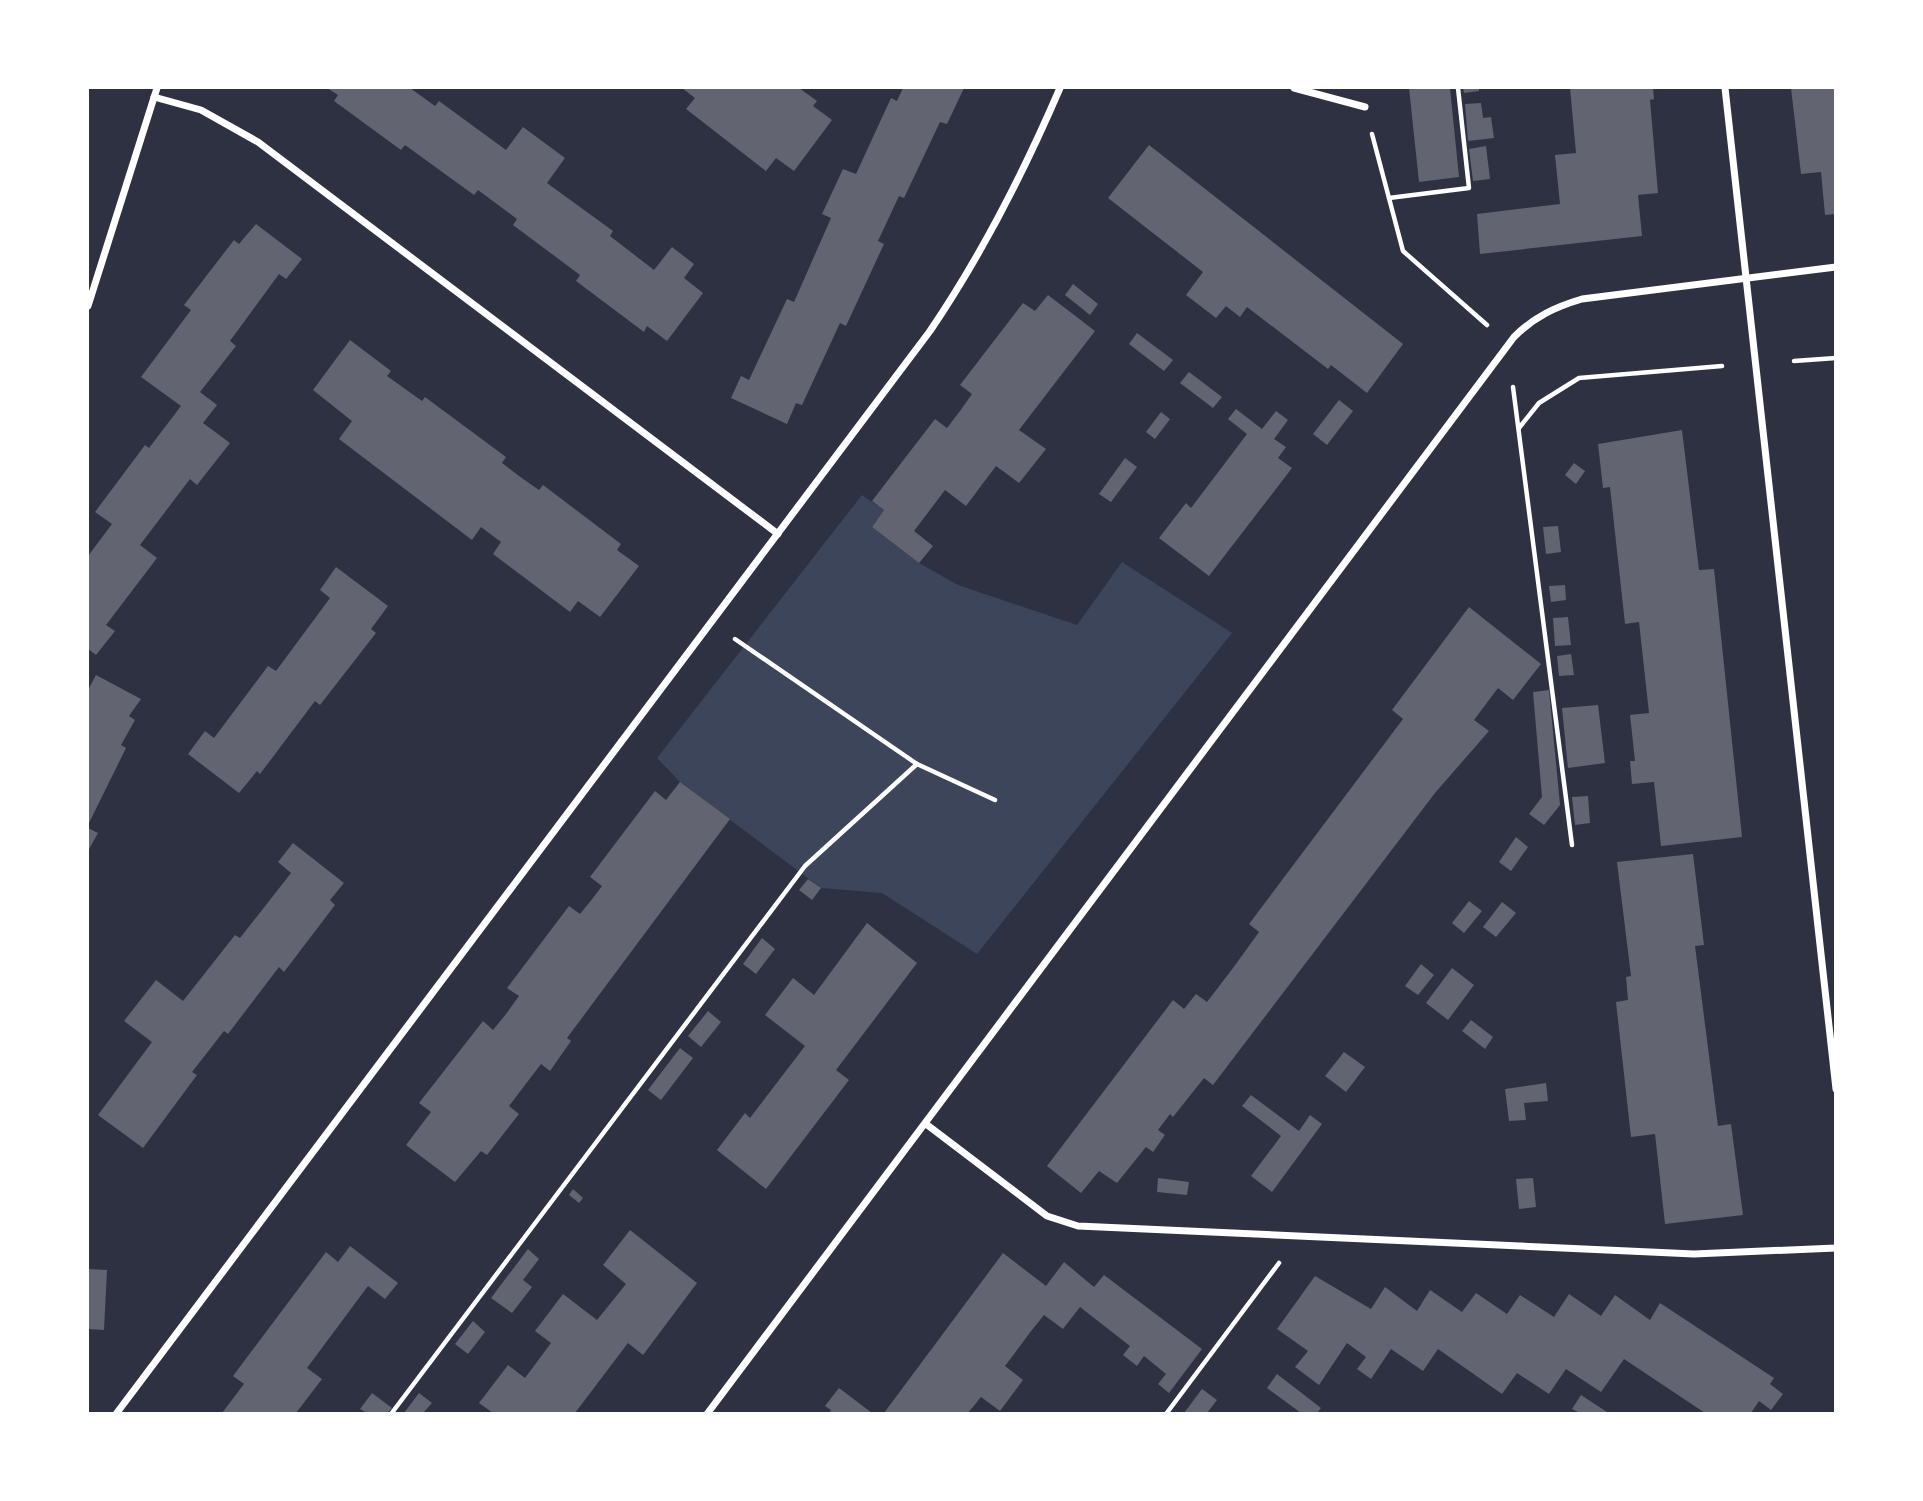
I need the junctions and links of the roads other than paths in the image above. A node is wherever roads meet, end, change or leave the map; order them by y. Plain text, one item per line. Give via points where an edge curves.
1 (157, 88) edge
2 (1060, 88) edge
3 (1294, 88) edge
4 (1725, 88) edge
5 (154, 97) junction
6 (1364, 107) road end
7 (1836, 267) edge
8 (1746, 277) junction
9 (88, 306) edge
10 (778, 534) junction
11 (1836, 1089) edge
12 (926, 1124) junction
13 (1836, 1248) edge
14 (116, 1413) edge
15 (707, 1413) edge

1 - 5 street
2 - 10 street via 1018,185 971,270
3 - 6 street
4 - 8 street
5 - 9 street
5 - 10 street via 201,110 258,142
7 - 8 street
8 - 11 street
8 - 12 street via 1620,292 1563,304 1530,321 1508,344
10 - 14 street
12 - 13 street via 1062,1223 1713,1255
12 - 15 street

